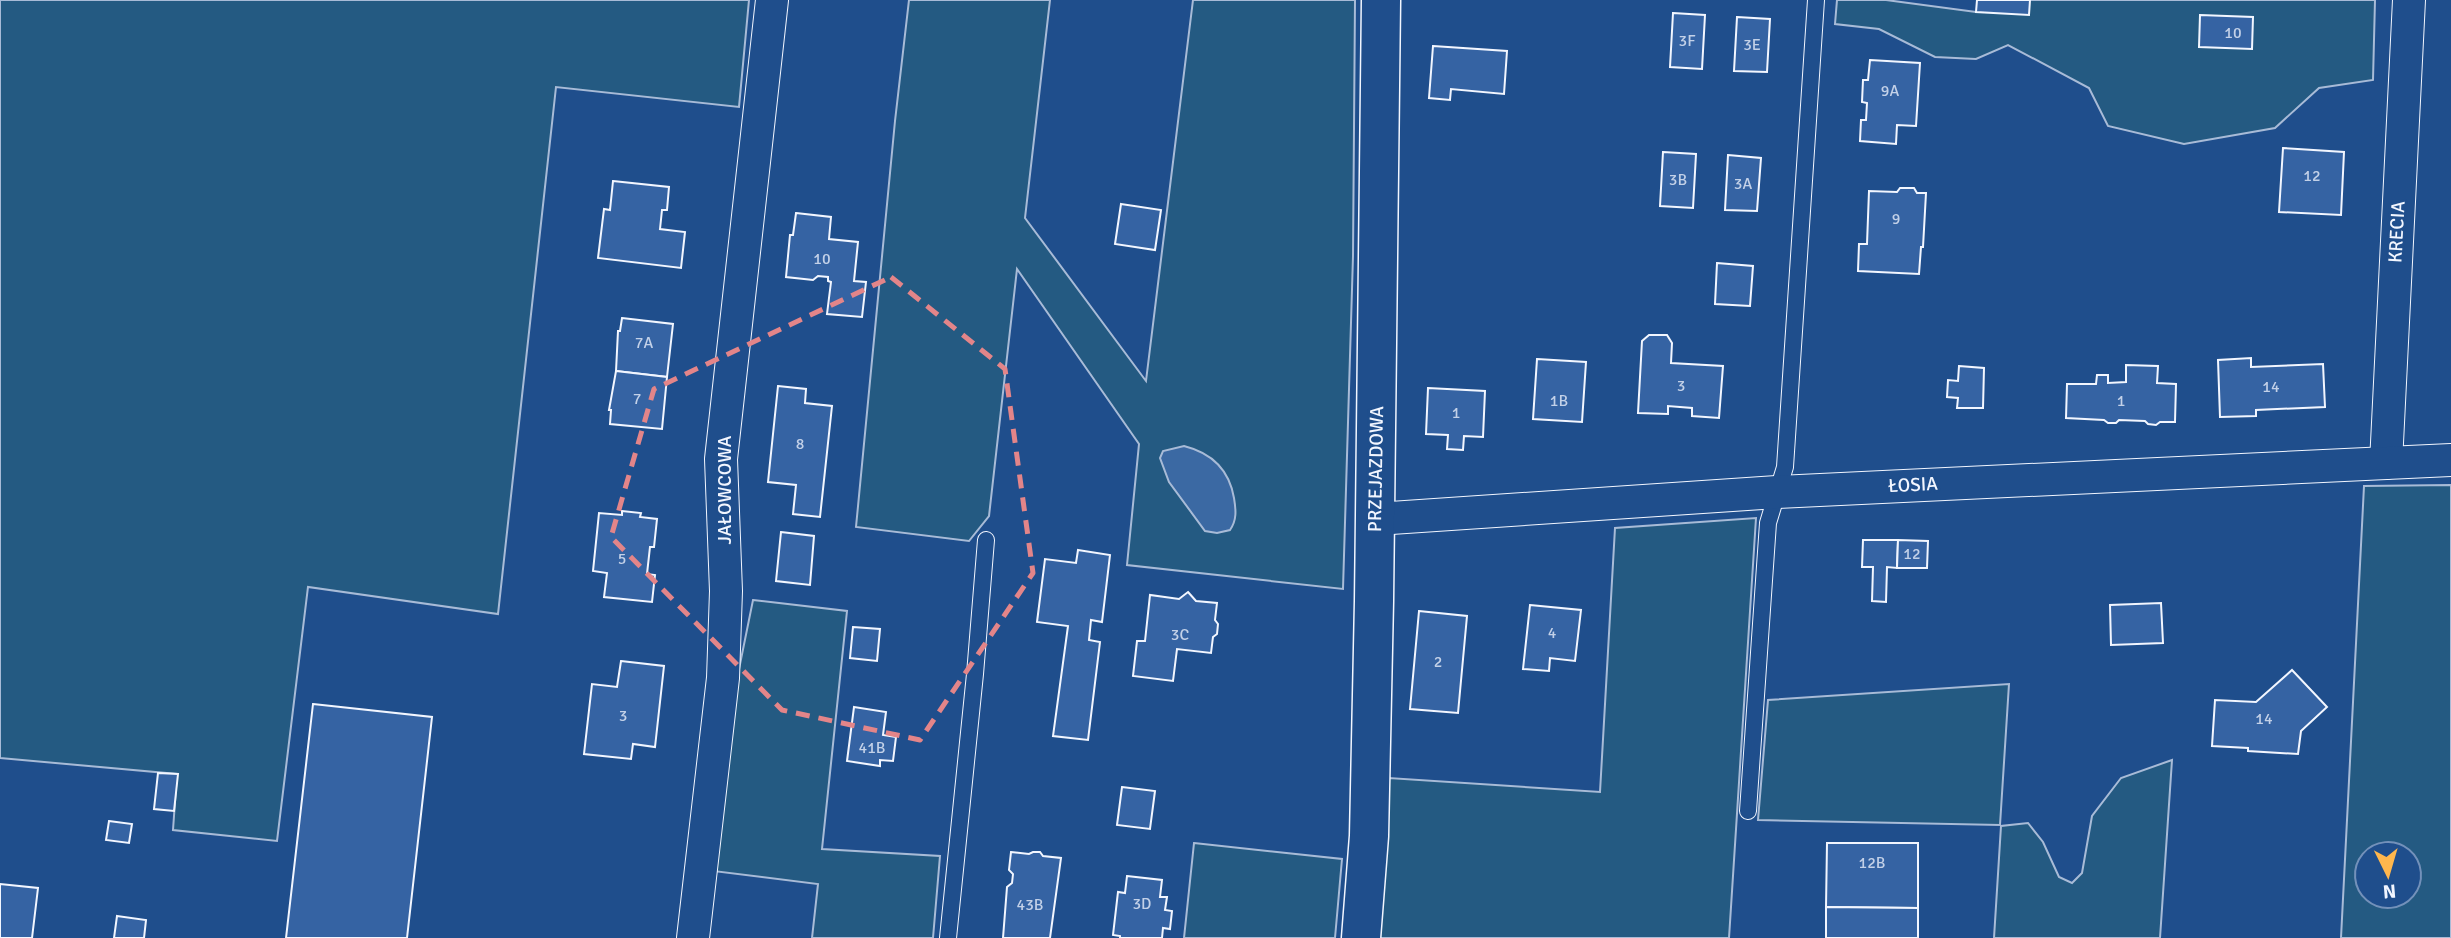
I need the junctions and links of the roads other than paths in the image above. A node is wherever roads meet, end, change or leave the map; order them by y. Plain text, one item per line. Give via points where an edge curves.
1 (772, 0) edge
2 (1381, 0) edge
3 (1816, 0) edge
4 (2409, 0) edge
5 (2451, 460) edge
6 (2386, 463) junction
7 (1777, 492) junction
8 (1376, 519) junction
9 (986, 540) dead end
10 (1748, 811) dead end
11 (693, 938) edge
12 (948, 938) edge
13 (1360, 938) edge

1 - 11 street, JAŁOWCOWA via 721,459 726,591 723,678
2 - 8 street, PRZEJAZDOWA
3 - 7 lane via 1785,467
4 - 6 street, KRECIA
5 - 6 street, ŁOSIA
6 - 7 street, ŁOSIA
7 - 8 street, ŁOSIA
7 - 10 lane via 1768,523
8 - 13 street, PRZEJAZDOWA via 1369,836
9 - 12 lane

